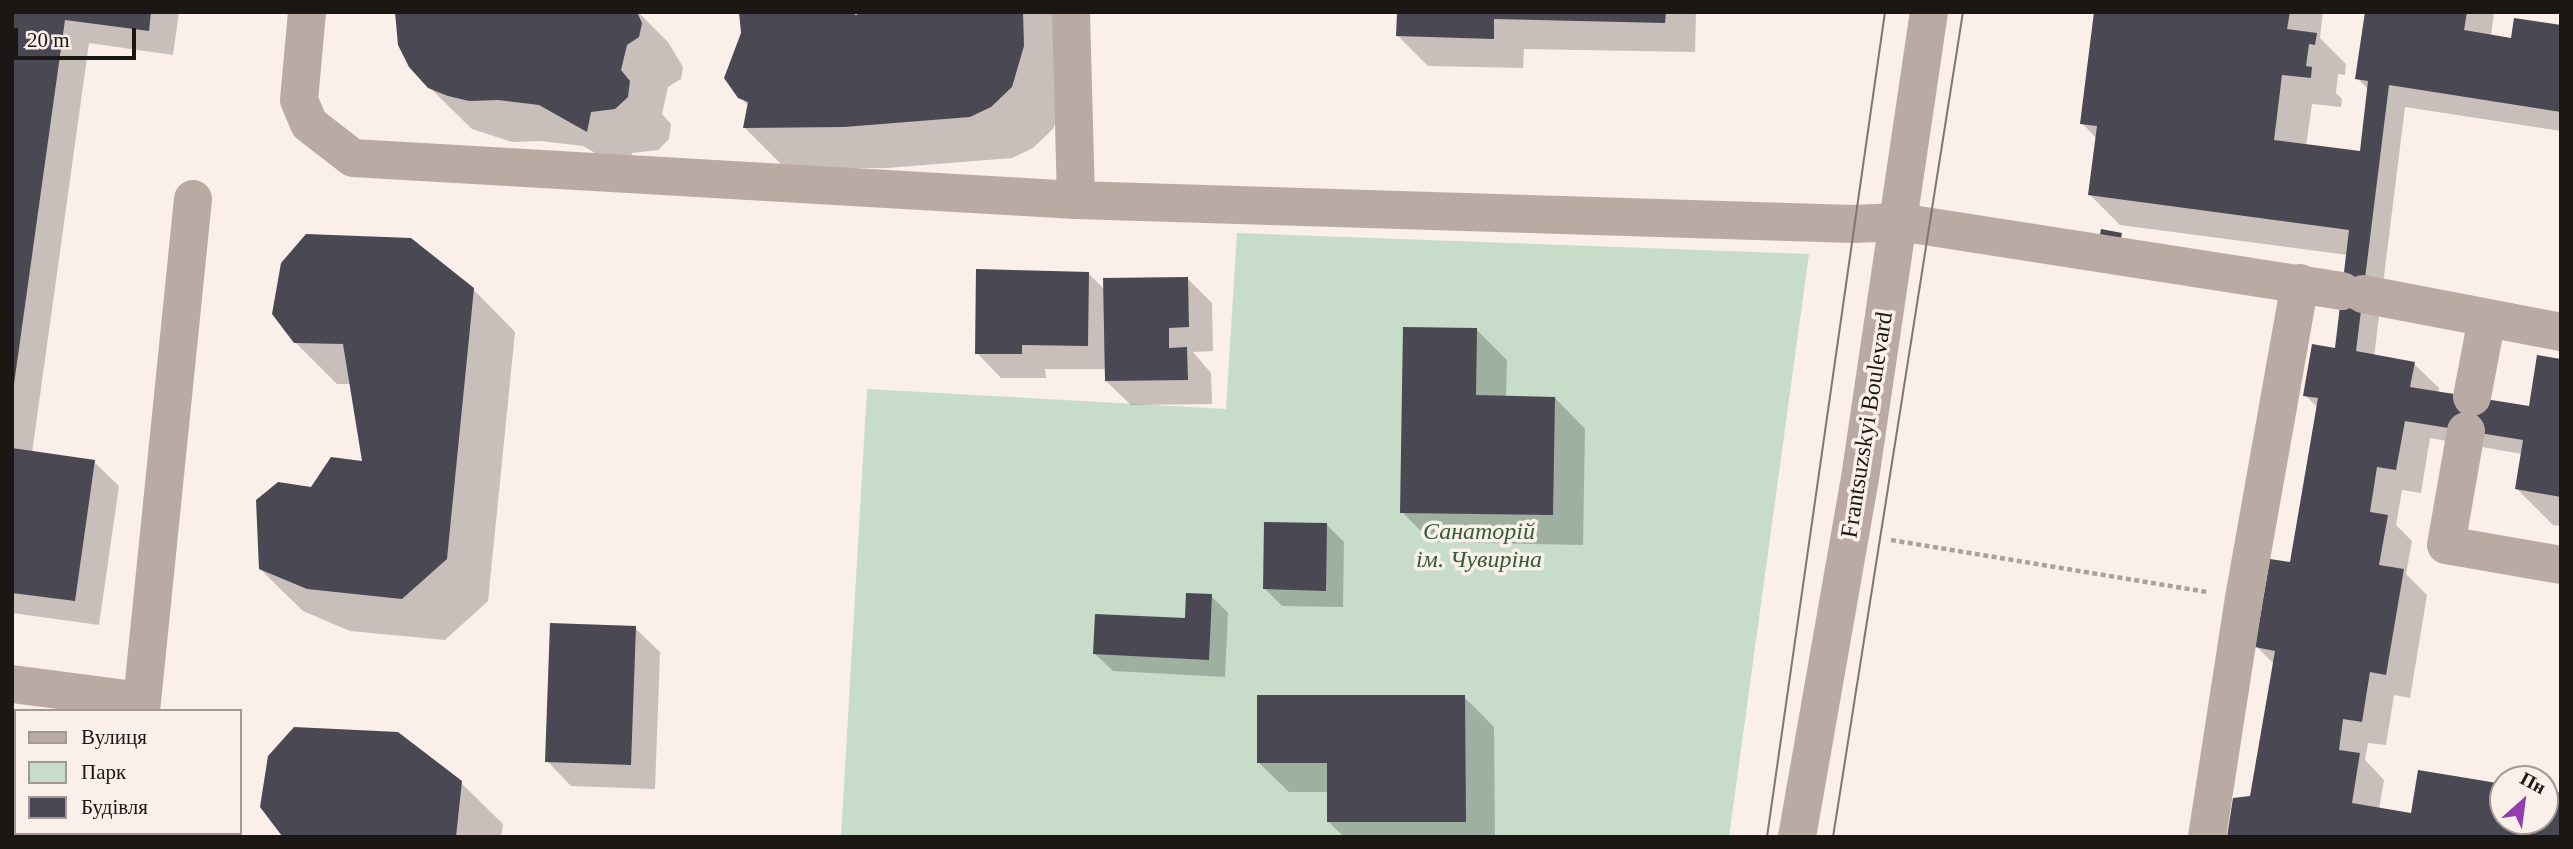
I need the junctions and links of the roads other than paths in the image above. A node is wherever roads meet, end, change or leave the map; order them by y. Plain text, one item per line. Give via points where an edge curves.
1 (307, 12) edge
2 (1071, 12) edge
3 (1929, 12) edge
4 (193, 200) dead end
5 (1076, 200) junction
6 (1899, 222) junction
7 (2300, 282) junction
8 (2487, 318) junction
9 (2561, 332) edge
10 (2561, 565) edge
11 (12, 684) edge
12 (141, 706) edge
13 (1797, 837) edge
14 (2207, 837) edge

1 - 5 street via 299,100 309,124 353,158
2 - 5 street
3 - 6 street, Frantsuzskyi Boulevard
4 - 12 street
5 - 6 street
6 - 7 street
6 - 13 street, Frantsuzskyi Boulevard via 1852,533
7 - 8 street
7 - 14 street
8 - 9 street
8 - 10 street via 2446,545
11 - 12 street

